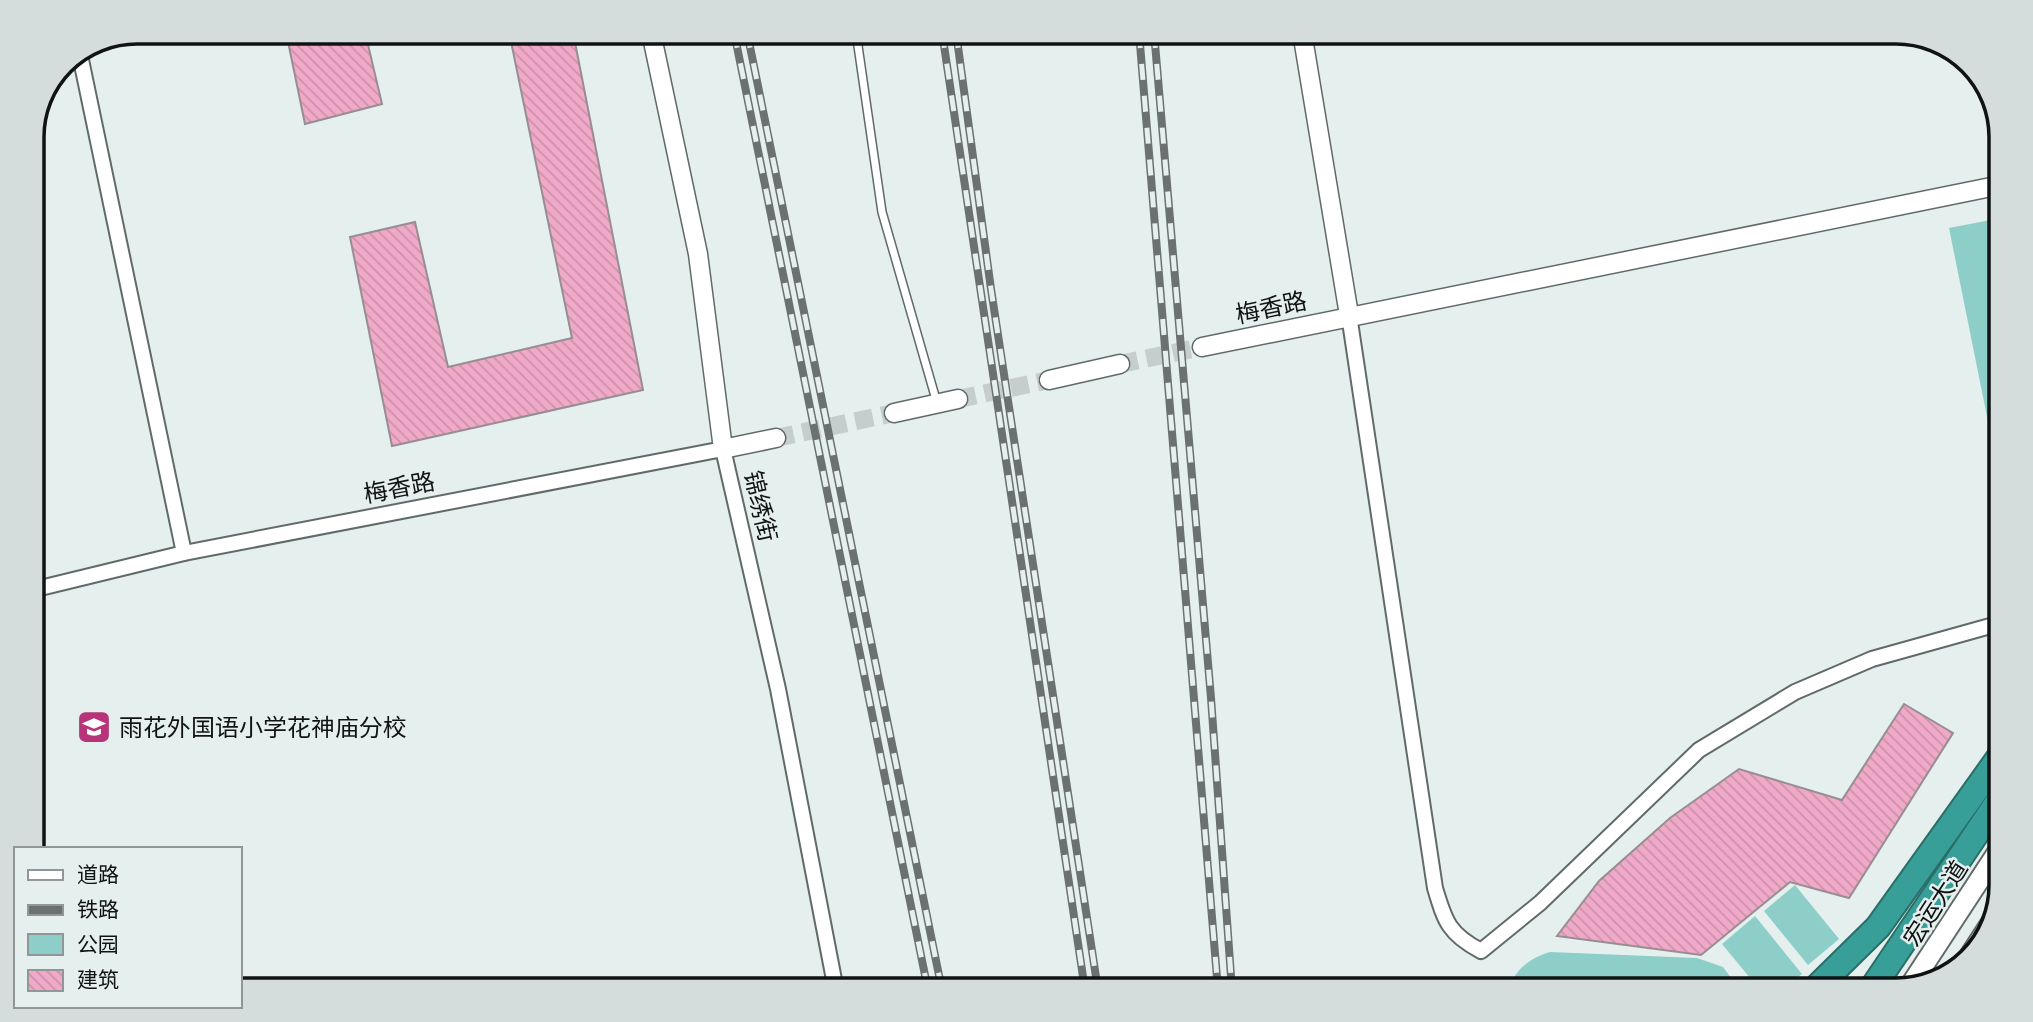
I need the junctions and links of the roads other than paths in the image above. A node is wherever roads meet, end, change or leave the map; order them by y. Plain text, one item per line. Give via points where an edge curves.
1 (654, 44) edge
2 (858, 44) edge
3 (1304, 44) edge
4 (82, 63) edge
5 (1989, 187) edge
6 (1349, 316) junction
7 (1202, 347) tunnel mouth
8 (1120, 364) tunnel mouth
9 (1048, 380) tunnel mouth
10 (958, 399) tunnel mouth
11 (937, 403) junction
12 (894, 413) tunnel mouth
13 (776, 438) tunnel mouth
14 (723, 449) junction
15 (184, 553) junction
16 (44, 587) edge
17 (1989, 626) edge
18 (1989, 772) edge
19 (1989, 815) edge
20 (1989, 865) edge
21 (1917, 976) edge
22 (834, 978) edge
23 (1826, 978) edge
24 (1879, 978) edge

1 - 14 street, 锦绣街 via 698,254
2 - 11 lane via 882,212
3 - 6 street
4 - 15 street
5 - 6 street, 梅香路
6 - 7 street, 梅香路
6 - 17 street via 1435,888 1444,918 1458,939 1481,951 1540,903 1699,750 1795,692 1859,664
8 - 9 street
10 - 11 street
11 - 12 street
13 - 14 street, 梅香路
14 - 15 street, 梅香路
14 - 22 street, 锦绣街 via 778,689
15 - 16 street, 梅香路
18 - 23 highway via 1878,927
19 - 24 highway
20 - 21 main road, 宏运大道

